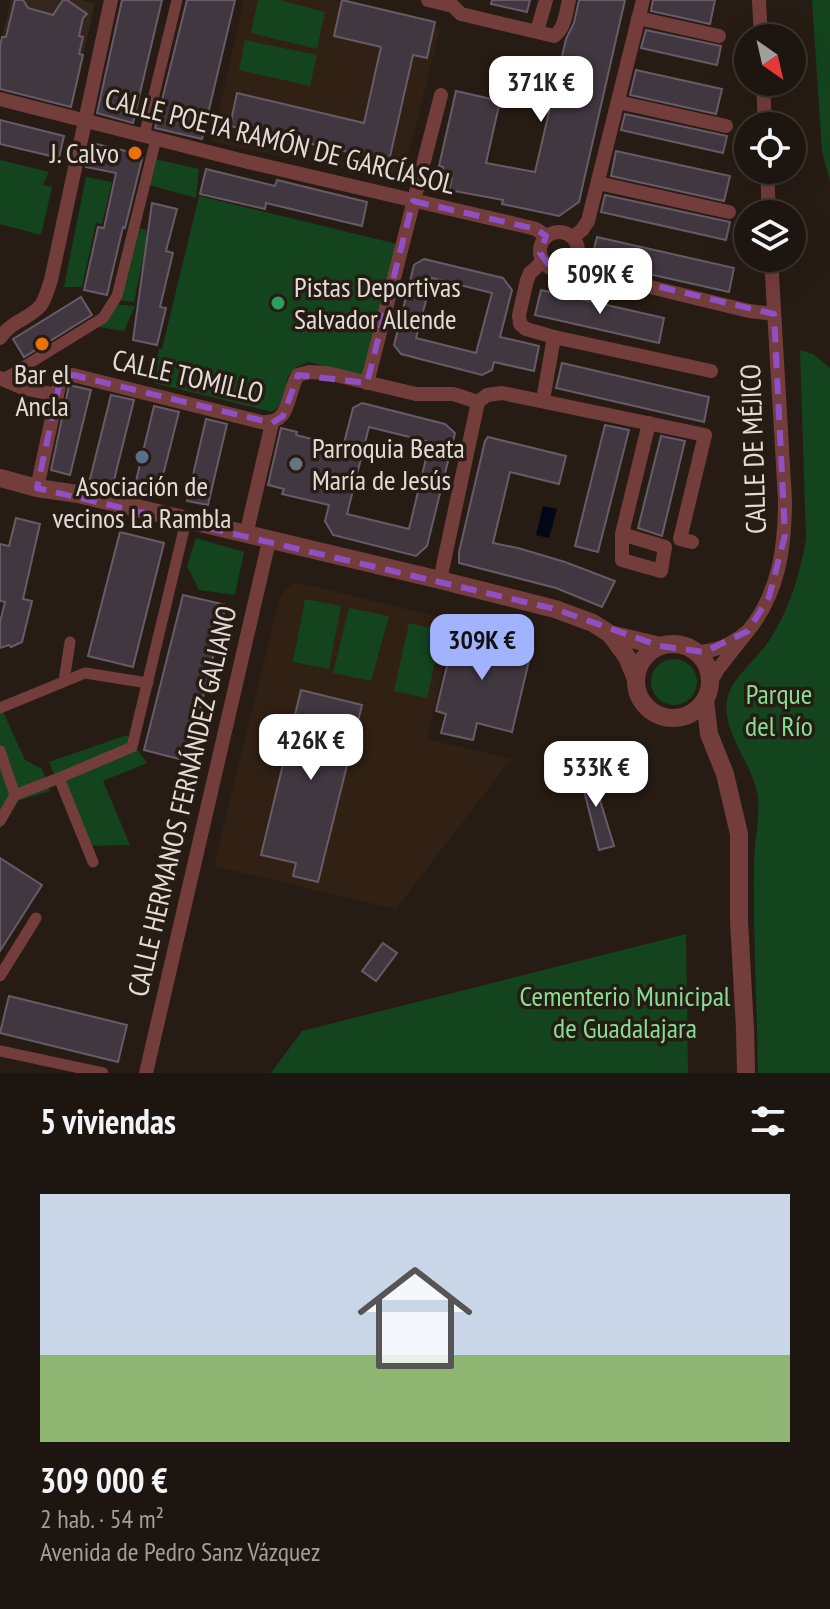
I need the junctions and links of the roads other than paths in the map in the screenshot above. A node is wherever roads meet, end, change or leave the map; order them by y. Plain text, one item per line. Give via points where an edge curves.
1 (177, 0) edge
2 (428, 0) edge
3 (546, 0) edge
4 (569, 0) edge
5 (643, 0) edge
6 (759, 0) edge
7 (108, 1) edge
8 (638, 18) junction
9 (760, 24) edge
10 (537, 31) junction
11 (719, 36) dead end
12 (441, 95) dead end
13 (0, 99) edge
14 (618, 102) junction
15 (85, 121) junction
16 (726, 126) dead end
17 (150, 137) junction
18 (598, 183) junction
19 (413, 201) junction
20 (729, 212) dead end
21 (546, 236) junction
22 (573, 237) junction
23 (543, 261) junction
24 (571, 266) junction
25 (772, 272) edge
26 (774, 314) junction
27 (554, 337) junction
28 (0, 338) edge
29 (711, 371) dead end
30 (1, 379) edge
31 (367, 383) junction
32 (57, 395) junction
33 (543, 400) junction
34 (478, 402) junction
35 (272, 423) junction
36 (649, 423) junction
37 (1, 482) edge
38 (37, 488) junction
39 (186, 521) junction
40 (622, 534) dead end
41 (246, 535) junction
42 (269, 541) junction
43 (692, 542) dead end
44 (440, 580) junction
45 (748, 631) junction
46 (610, 634) junction
47 (70, 642) dead end
48 (660, 646) junction
49 (695, 652) junction
50 (636, 679) junction
51 (64, 681) junction
52 (148, 683) junction
53 (707, 692) junction
54 (0, 708) edge
55 (673, 718) junction
56 (714, 749) junction
57 (0, 751) edge
58 (59, 778) junction
59 (15, 795) junction
60 (0, 821) edge
61 (93, 862) dead end
62 (36, 918) dead end
63 (0, 976) edge
64 (0, 1051) edge
65 (103, 1073) edge
66 (146, 1073) edge
67 (746, 1073) edge

1 - 17 street
2 - 10 street via 453,6 461,14
3 - 10 street
4 - 10 street via 558,34
5 - 8 street
6 - 9 street
7 - 15 street
8 - 11 street
8 - 14 street
12 - 19 street
13 - 15 street, CALLE POETA RAMÓN DE GARCÍASOL
14 - 16 street
14 - 18 street
15 - 17 street, CALLE POETA RAMÓN DE GARCÍASOL
15 - 28 street via 43,302
17 - 19 street, CALLE POETA RAMÓN DE GARCÍASOL
17 - 30 street via 117,296 103,318
18 - 20 street
18 - 22 street via 586,226
19 - 21 street, CALLE POETA RAMÓN DE GARCÍASOL via 536,229
19 - 31 street
21 - 22 street via 557,231
21 - 23 street via 540,248
22 - 24 street via 578,252
23 - 24 street via 556,270
23 - 27 street via 527,280 519,320 526,329
24 - 26 street
25 - 26 street, CALLE DE MÉJICO
26 - 45 street, CALLE DE MÉJICO via 785,535 769,597
27 - 29 street
27 - 33 street
30 - 32 street
31 - 34 street, CALLE TOMILLO
31 - 35 street, CALLE TOMILLO via 327,373 298,375 283,416
32 - 35 street, CALLE TOMILLO via 64,375 73,375
32 - 38 street
33 - 34 street via 502,393
33 - 36 street
34 - 44 street
35 - 41 street
36 - 40 street
36 - 43 street via 705,435 680,539
37 - 38 street
38 - 39 street
39 - 41 street
39 - 52 street
41 - 42 street
42 - 44 street
42 - 66 street, CALLE HERMANOS FERNÁNDEZ GALIANO
44 - 46 street via 555,609
45 - 49 street, CALLE DE MÉJICO via 725,647
45 - 53 street, CALLE DE MÉJICO
46 - 48 street
46 - 50 street
47 - 51 street
48 - 49 street via 679,645
48 - 50 street via 646,656
49 - 53 street via 707,666
50 - 55 street via 643,703 656,714
51 - 52 street via 85,673
51 - 54 street
52 - 58 street via 132,747
53 - 55 street via 700,706
53 - 56 street via 706,722
55 - 56 street
56 - 67 street via 728,782 739,834
57 - 59 street
58 - 59 street
58 - 61 street
59 - 60 street
62 - 63 street
64 - 65 street

